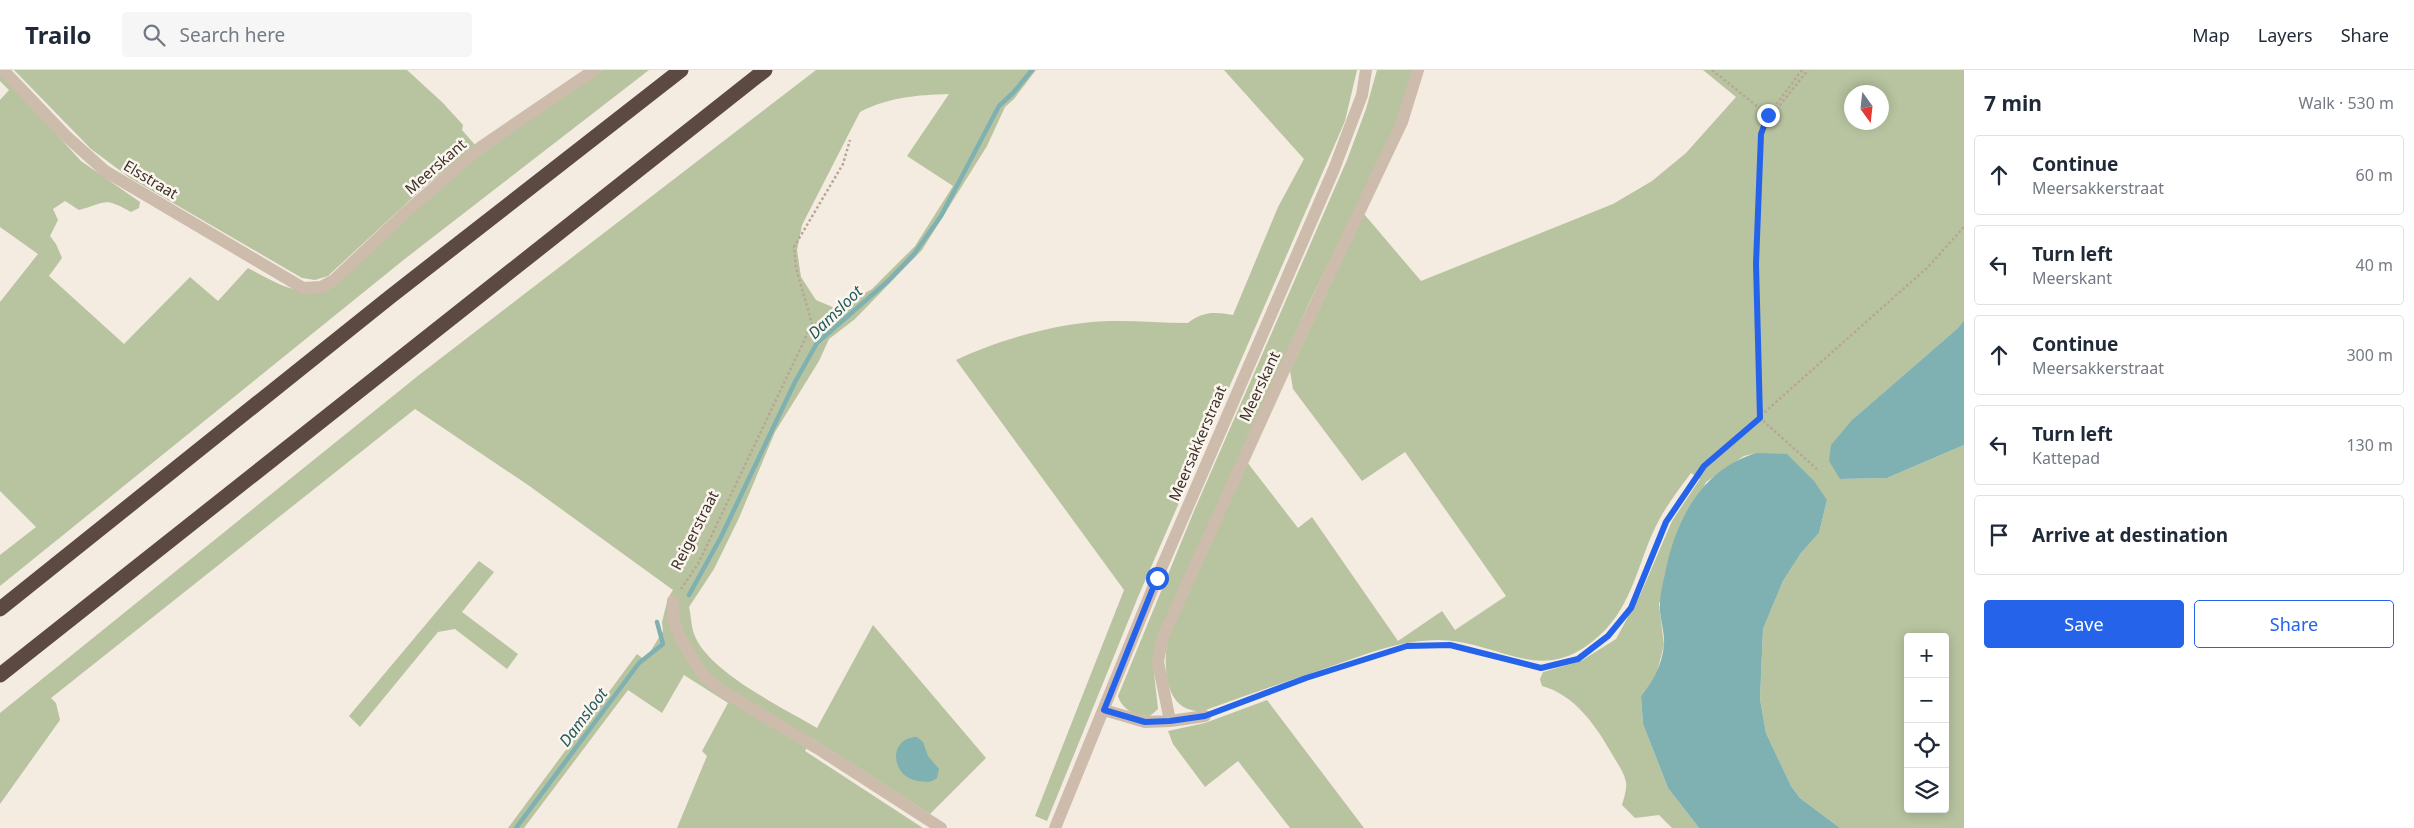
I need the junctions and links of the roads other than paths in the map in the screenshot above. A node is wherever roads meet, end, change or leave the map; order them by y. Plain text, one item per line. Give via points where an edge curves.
1 (4, 70) edge
2 (594, 70) edge
3 (681, 70) edge
4 (765, 70) edge
5 (1366, 70) edge
6 (1418, 70) edge
7 (303, 288) joint
8 (673, 601) road end
9 (0, 609) edge
10 (0, 675) edge
11 (1104, 710) junction
12 (1205, 716) road end
13 (1170, 721) junction
14 (941, 828) edge
15 (1055, 828) edge

1 - 7 street, Elsstraat via 66,136 105,171
2 - 7 street, Meerskant via 481,148 334,280 321,287
3 - 9 highway via 390,297
4 - 10 highway
5 - 11 street, Meersakkerstraat via 1362,95 1334,169 1244,373
6 - 13 street, Meerskant via 1402,122 1285,368 1162,639 1158,662
8 - 14 street via 674,622 682,641 703,675 719,689
11 - 13 street via 1145,722
11 - 15 street, Meersakkerstraat
12 - 13 street

